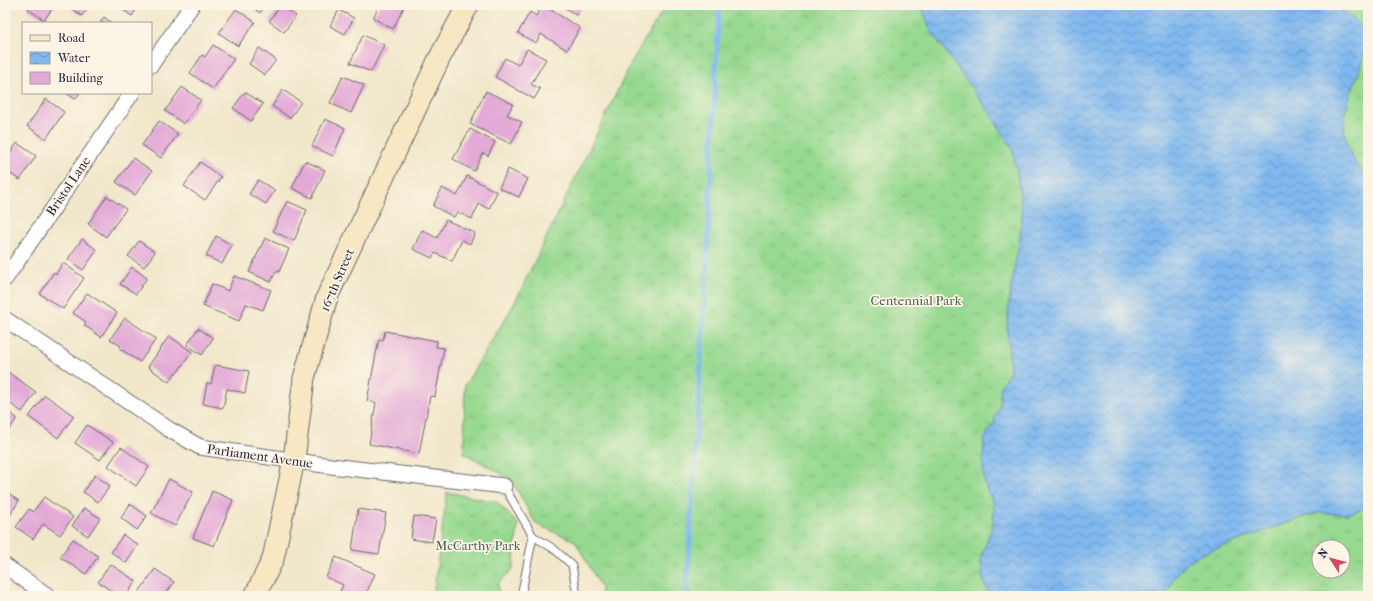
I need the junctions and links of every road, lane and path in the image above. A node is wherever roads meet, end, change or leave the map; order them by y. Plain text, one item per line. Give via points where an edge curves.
1 (192, 5) edge
2 (468, 5) edge
3 (152, 64) edge
4 (131, 94) edge
5 (5, 279) edge
6 (5, 319) edge
7 (294, 460) junction
8 (504, 486) joint
9 (533, 536) junction
10 (5, 566) edge
11 (48, 596) edge
12 (255, 596) edge
13 (521, 596) edge
14 (577, 596) edge

1 - 3 street
2 - 7 street, 167th Street via 439,59 327,297 304,378
4 - 5 street, Bristol Lane
6 - 7 street, Parliament Avenue via 170,430 200,447
7 - 8 street, Parliament Avenue
7 - 12 street, 167th Street via 273,559
8 - 9 lane
9 - 13 lane
9 - 14 lane via 554,549 572,565
10 - 11 street

